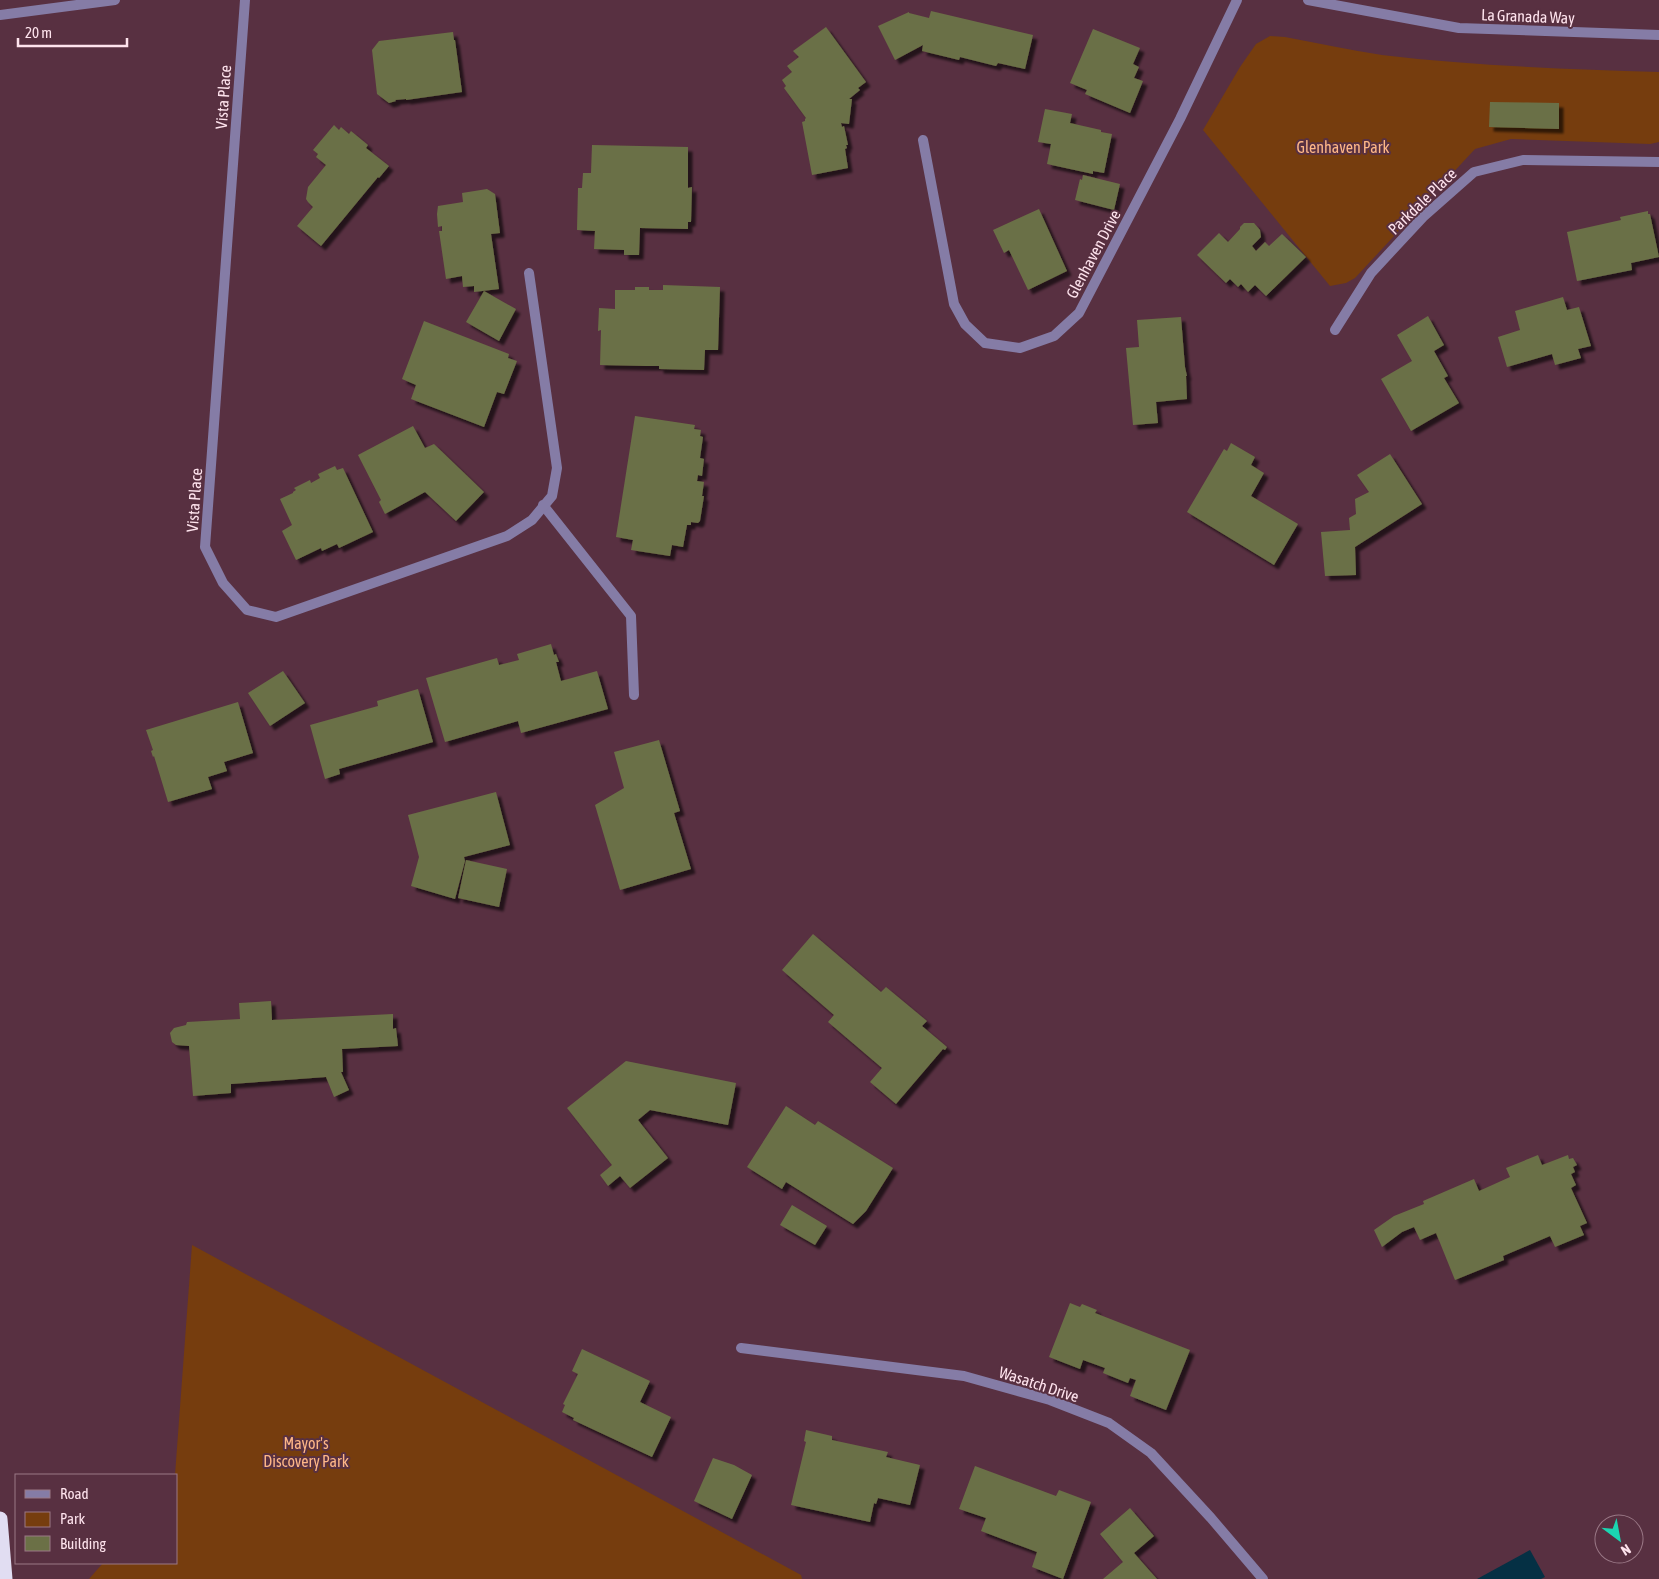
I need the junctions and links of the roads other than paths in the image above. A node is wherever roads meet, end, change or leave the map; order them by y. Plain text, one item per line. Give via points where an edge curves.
1 (115, 0) edge
2 (245, 0) edge
3 (1236, 0) edge
4 (1308, 0) edge
5 (0, 15) edge
6 (1659, 35) edge
7 (923, 140) dead end
8 (1659, 162) edge
9 (530, 273) dead end
10 (1335, 330) dead end
11 (543, 505) junction
12 (634, 696) dead end
13 (741, 1348) dead end
14 (0, 1519) edge
15 (5, 1579) edge
16 (1263, 1579) edge

1 - 5 street
2 - 11 street, Vista Place via 205,547 223,583 247,610 276,617 507,536 532,520
3 - 7 street, Glenhaven Drive via 1180,119 1098,279 1079,313 1054,336 1020,348 985,343 965,324 954,304
4 - 6 street, La Granada Way via 1459,28
8 - 10 street, Parkdale Place via 1523,160 1474,172 1423,217 1371,273
9 - 11 street, Vista Place via 556,468 552,496
11 - 12 street via 631,616
13 - 16 street, Wasatch Drive via 964,1376 1050,1400 1109,1423 1151,1453
14 - 15 highway

